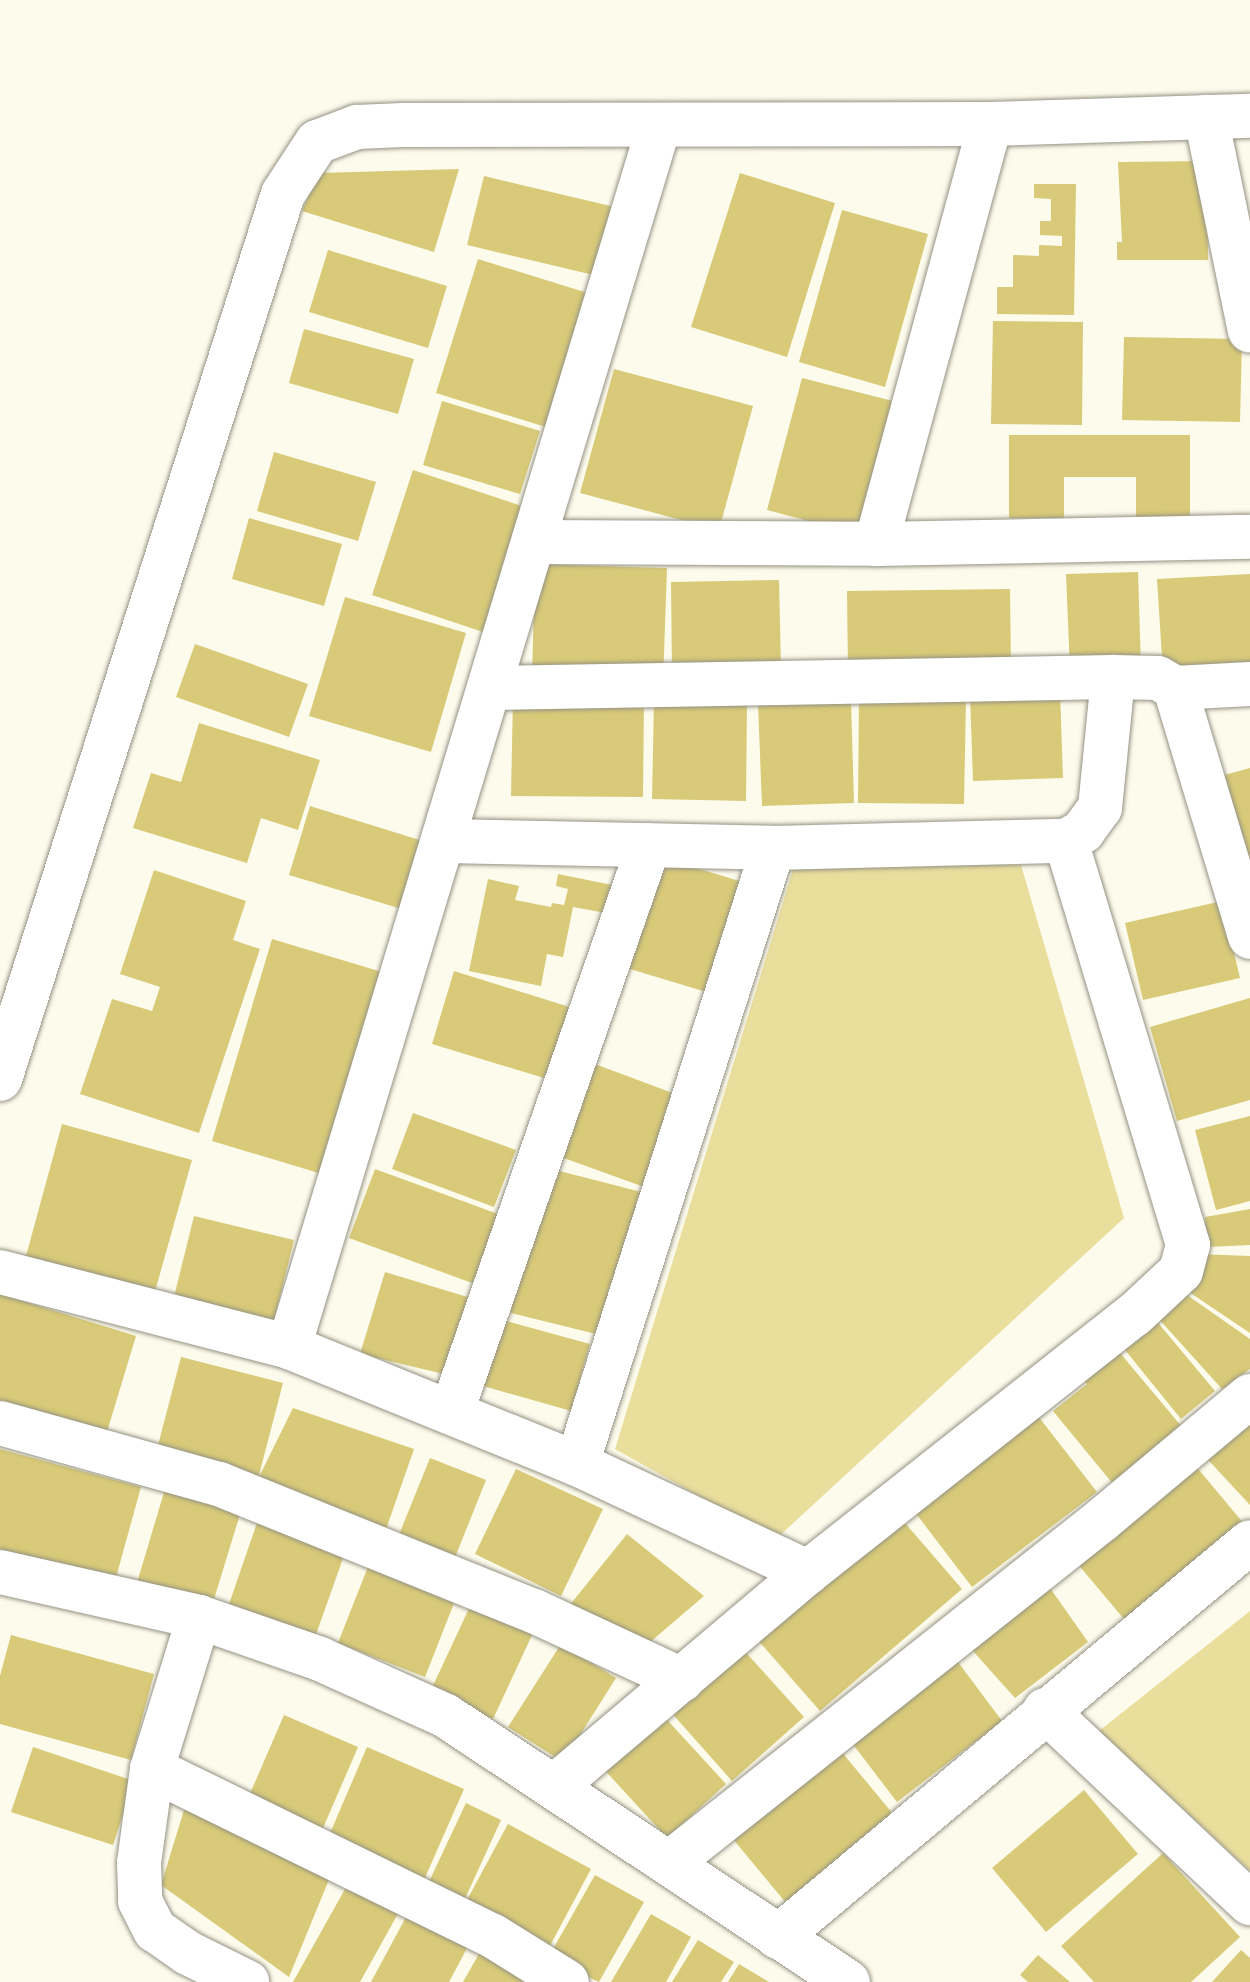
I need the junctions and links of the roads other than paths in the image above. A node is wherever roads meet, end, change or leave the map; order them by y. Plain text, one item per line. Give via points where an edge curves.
1 (1250, 116) edge
2 (1206, 117) junction
3 (990, 124) junction
4 (659, 126) junction
5 (1250, 331) edge
6 (1250, 537) edge
7 (535, 542) junction
8 (876, 544) junction
9 (1113, 677) junction
10 (1250, 684) edge
11 (491, 688) junction
12 (1175, 688) junction
13 (446, 841) junction
14 (1066, 841) junction
15 (649, 845) junction
16 (773, 848) junction
17 (1250, 937) edge
18 (0, 1079) edge
19 (0, 1272) edge
20 (289, 1347) junction
21 (1250, 1396) edge
22 (452, 1411) junction
23 (0, 1423) edge
24 (577, 1464) junction
25 (1250, 1542) edge
26 (0, 1572) edge
27 (808, 1572) junction
28 (199, 1617) junction
29 (682, 1680) junction
30 (1045, 1710) junction
31 (152, 1769) junction
32 (556, 1785) junction
33 (672, 1861) junction
34 (1250, 1903) edge
35 (778, 1937) junction
36 (247, 1982) edge
37 (567, 1982) edge
38 (848, 1982) edge

1 - 2 street
2 - 3 street
2 - 5 street
3 - 4 street
3 - 8 street
4 - 7 street
4 - 18 street via 357,127 317,142 283,194
6 - 8 street
7 - 8 street
7 - 11 street
9 - 11 street
9 - 12 street via 1158,678
9 - 14 street via 1100,808 1083,831
10 - 12 street
11 - 13 street
12 - 17 street
13 - 15 street
13 - 20 street
14 - 16 street
14 - 27 street via 1188,1245 1181,1271 1134,1315
15 - 16 street
15 - 22 street
16 - 24 street
19 - 20 street
20 - 22 street
21 - 33 street
22 - 24 street
23 - 29 street via 219,1484 534,1611
24 - 27 street
25 - 30 street
26 - 28 street
27 - 29 street
28 - 31 street
28 - 32 street via 365,1677 446,1716
29 - 32 street
30 - 34 street
30 - 35 street
31 - 36 street via 139,1863 140,1901 155,1930
31 - 37 street via 493,1936
32 - 33 street
33 - 35 street
35 - 38 street

